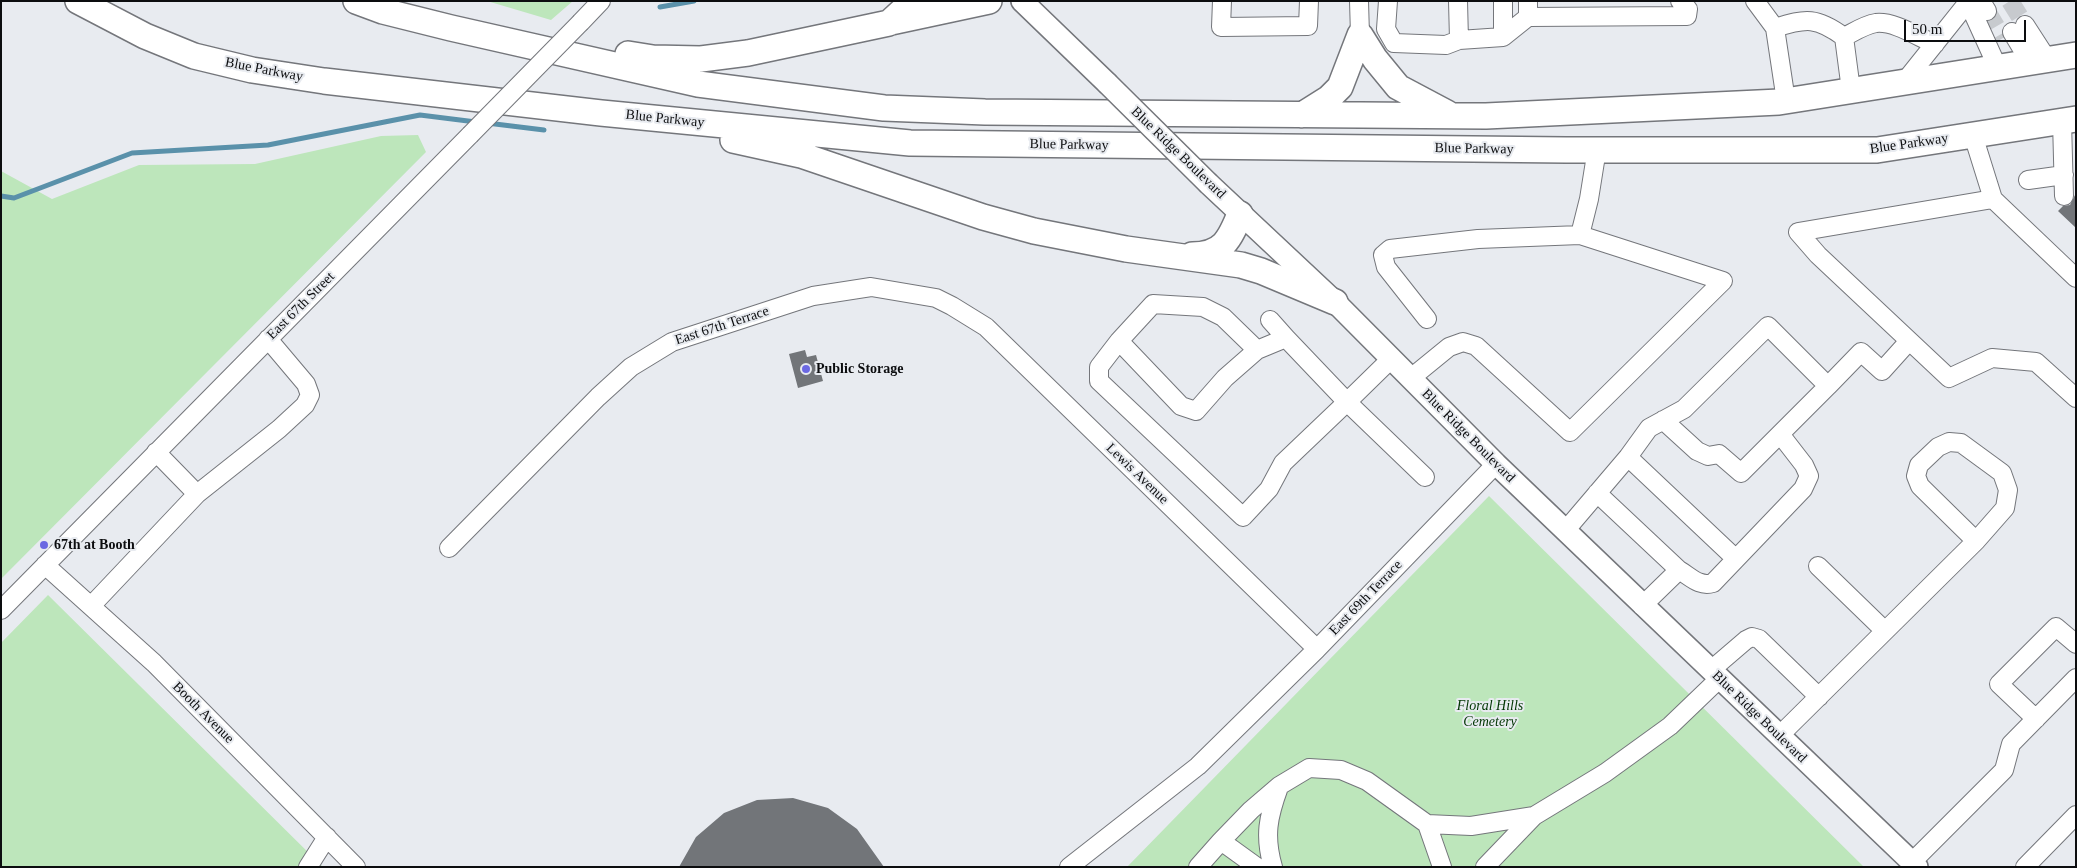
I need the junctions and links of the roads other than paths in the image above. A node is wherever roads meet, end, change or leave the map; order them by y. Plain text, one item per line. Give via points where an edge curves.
1 (78, 1) edge
2 (356, 1) edge
3 (400, 1) edge
4 (601, 1) edge
5 (913, 1) edge
6 (989, 1) edge
7 (1022, 1) edge
8 (1222, 1) edge
9 (1309, 1) edge
10 (1359, 1) edge
11 (1388, 1) edge
12 (1458, 1) edge
13 (1503, 1) edge
14 (1543, 1) edge
15 (1599, 1) edge
16 (1680, 1) edge
17 (1755, 1) edge
18 (1983, 4) edge
19 (1528, 9) edge
20 (1585, 16) junction
21 (889, 23) junction
22 (1775, 28) junction
23 (1360, 35) junction
24 (1503, 37) junction
25 (1844, 37) junction
26 (1459, 40) junction
27 (1934, 44) junction
28 (2076, 55) edge
29 (2023, 63) junction
30 (1905, 81) junction
31 (1851, 90) junction
32 (1786, 101) junction
33 (601, 113) junction
34 (1302, 115) junction
35 (1452, 116) junction
36 (2069, 120) edge
37 (1973, 135) junction
38 (1597, 149) junction
39 (2028, 180) dead end
40 (2068, 185) edge
41 (1993, 199) junction
42 (1240, 214) junction
43 (1580, 235) junction
44 (1180, 255) junction
45 (2076, 278) edge
46 (1335, 302) junction
47 (952, 306) joint
48 (1428, 319) dead end
49 (1270, 320) dead end
50 (1286, 338) junction
51 (268, 340) junction
52 (1910, 341) junction
53 (1119, 342) junction
54 (1257, 350) junction
55 (1392, 358) junction
56 (1411, 378) junction
57 (1828, 386) junction
58 (2076, 398) edge
59 (1347, 402) junction
60 (1663, 420) junction
61 (1780, 434) junction
62 (156, 452) junction
63 (1628, 457) junction
64 (1496, 464) junction
65 (1425, 477) dead end
66 (1597, 493) junction
67 (197, 494) junction
68 (1565, 531) junction
69 (1976, 541) junction
70 (449, 548) dead end
71 (1736, 559) junction
72 (45, 565) junction
73 (1818, 566) dead end
74 (1679, 570) junction
75 (91, 606) junction
76 (1642, 606) junction
77 (1, 610) edge
78 (1885, 631) junction
79 (2076, 644) edge
80 (1318, 649) junction
81 (1715, 675) junction
82 (2076, 678) edge
83 (1819, 697) junction
84 (2036, 719) junction
85 (1779, 736) junction
86 (1279, 786) junction
87 (2076, 815) edge
88 (1534, 816) junction
89 (1427, 824) junction
90 (327, 837) junction
91 (1221, 841) junction
92 (1914, 864) edge
93 (308, 867) edge
94 (356, 867) edge
95 (1069, 867) edge
96 (1198, 867) edge
97 (1257, 867) edge
98 (1273, 867) edge
99 (1442, 867) edge
100 (1485, 867) edge
101 (2025, 867) edge

1 - 33 highway, Blue Parkway via 145,36 194,56 252,70
2 - 34 highway via 451,28 698,84 884,108
3 - 21 highway via 593,49 653,58 701,59 748,54
4 - 51 street, East 67th Street, bridge
5 - 21 highway
6 - 21 highway
7 - 42 main road, Blue Ridge Boulevard, bridge
8 - 9 street via 1220,26 1308,26
10 - 23 street
11 - 26 street via 1386,29 1394,43 1446,46
12 - 26 street
13 - 24 street
14 - 19 street
15 - 20 street
16 - 20 street via 1688,9 1687,16
17 - 22 street
18 - 27 street
18 - 29 street
19 - 20 street
19 - 24 street
22 - 25 street via 1800,20 1819,22
22 - 32 street
23 - 34 highway via 1340,87
23 - 35 highway via 1380,67 1398,87
24 - 26 street
25 - 27 street via 1877,23 1895,26
25 - 31 street
27 - 30 street
28 - 29 highway
29 - 29 street via 2013,32
29 - 30 highway
30 - 31 highway
31 - 32 highway
32 - 35 highway
33 - 38 highway, Blue Parkway via 910,143
33 - 44 highway via 801,156 1034,231
34 - 35 highway
36 - 37 highway, Blue Parkway
36 - 40 street
37 - 38 highway, Blue Parkway via 1877,150
37 - 41 street
38 - 43 street
39 - 40 street
41 - 45 street
41 - 52 street via 1798,232 1818,255
42 - 44 highway via 1230,238 1220,248 1201,255
42 - 46 main road, Blue Ridge Boulevard
43 - 48 street via 1478,239 1390,249 1383,255 1386,267
43 - 56 street via 1723,281 1570,432 1476,346 1463,342 1449,347
44 - 46 highway via 1261,270
46 - 55 main road, Blue Ridge Boulevard
47 - 70 street, East 67th Terrace via 936,298 871,287 813,296 672,342 624,373
47 - 80 street, Lewis Avenue via 986,327
49 - 50 street
50 - 54 street
50 - 59 street
51 - 62 street, East 67th Street
51 - 67 street via 306,384 310,395 305,405 279,429
52 - 57 street via 1882,371 1861,352
52 - 58 street via 1949,378 1992,358 2036,362
53 - 54 street via 1153,304 1203,307 1223,317
53 - 54 street via 1181,406 1196,411 1225,378
53 - 59 street via 1099,367 1099,381 1243,517 1269,489 1283,463
55 - 56 main road, Blue Ridge Boulevard
55 - 59 street
56 - 64 main road, Blue Ridge Boulevard
57 - 60 street via 1768,326 1684,409
57 - 61 street
59 - 65 street
60 - 61 street via 1697,451 1708,456 1719,454 1742,473
60 - 63 street via 1649,428
61 - 71 street via 1809,476 1804,489
62 - 67 street
62 - 72 street, East 67th Street
63 - 66 street
63 - 71 street
64 - 68 main road, Blue Ridge Boulevard
64 - 80 street, East 69th Terrace
66 - 68 street
66 - 74 street
67 - 75 street
68 - 76 main road, Blue Ridge Boulevard
69 - 69 street via 2005,508 2008,490 2002,473 1961,443 1949,442 1938,447 1919,465 1916,476 1920,486
69 - 78 street
71 - 74 street via 1713,583 1705,585
72 - 75 street, Booth Avenue
72 - 77 street, East 67th Street
73 - 78 street
74 - 76 street
75 - 90 street, Booth Avenue via 154,663
76 - 81 main road, Blue Ridge Boulevard
78 - 83 street
79 - 84 street via 2056,627 1999,684
80 - 95 street, East 69th Terrace via 1198,766
81 - 83 street via 1752,637 1759,639
81 - 85 main road, Blue Ridge Boulevard
81 - 88 street via 1670,726
82 - 84 street
83 - 85 street
84 - 92 street via 2011,744 2004,770
85 - 92 main road, Blue Ridge Boulevard
86 - 89 street via 1308,768 1341,770 1367,781
86 - 91 street
86 - 98 street via 1269,816 1268,848
87 - 101 street
88 - 89 street via 1471,826
88 - 100 street
89 - 99 street
90 - 93 street
90 - 94 street, Booth Avenue
91 - 96 street
91 - 97 street

